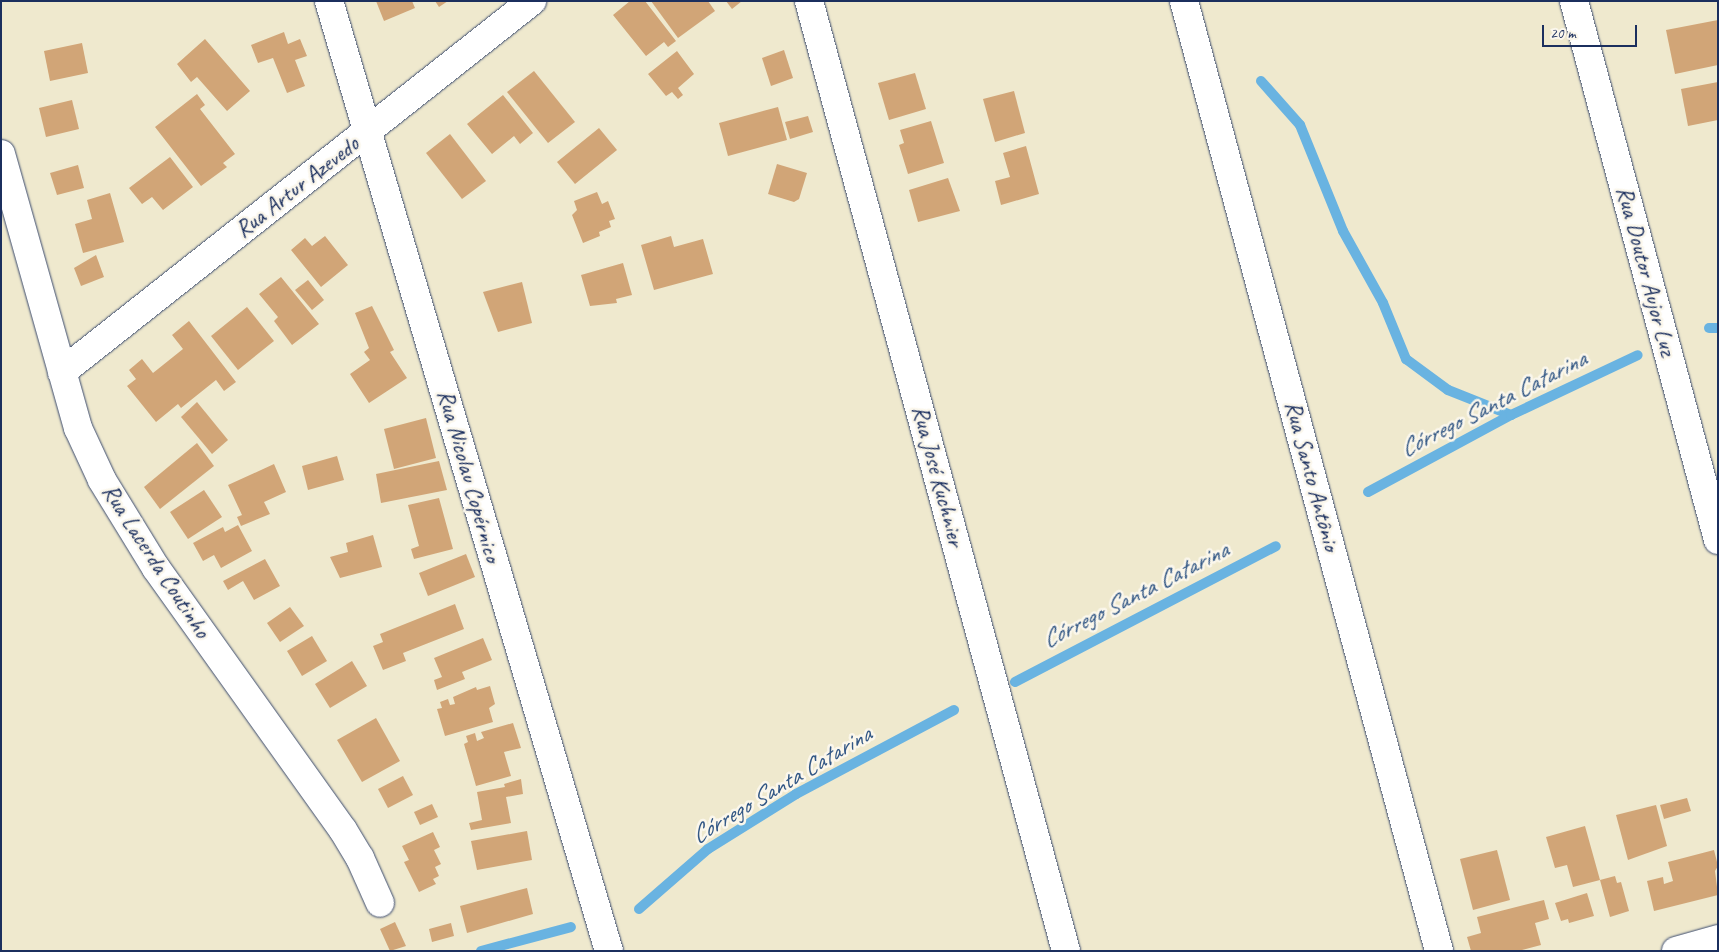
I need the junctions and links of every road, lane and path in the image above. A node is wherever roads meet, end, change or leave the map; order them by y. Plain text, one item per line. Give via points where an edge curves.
1 (330, 1) edge
2 (532, 1) edge
3 (810, 1) edge
4 (1184, 1) edge
5 (1574, 1) edge
6 (368, 131) junction
7 (1, 154) edge
8 (62, 372) junction
9 (1718, 540) edge
10 (380, 903) dead end
11 (1718, 939) edge
12 (609, 951) edge
13 (1066, 951) edge
14 (1439, 951) edge
15 (1676, 951) edge

1 - 6 street, Rua Nicolau Copérnico
2 - 6 street, Rua Artur Azevedo
3 - 13 street, Rua José Kuchnier
4 - 14 street, Rua Santo Antônio
5 - 9 street, Rua Doutor Aujor Luz
6 - 8 street, Rua Artur Azevedo
6 - 12 street, Rua Nicolau Copérnico
7 - 8 street, Rua Lacerda Coutinho
8 - 10 street, Rua Lacerda Coutinho via 78,428 127,526 343,830 360,858
11 - 15 street

